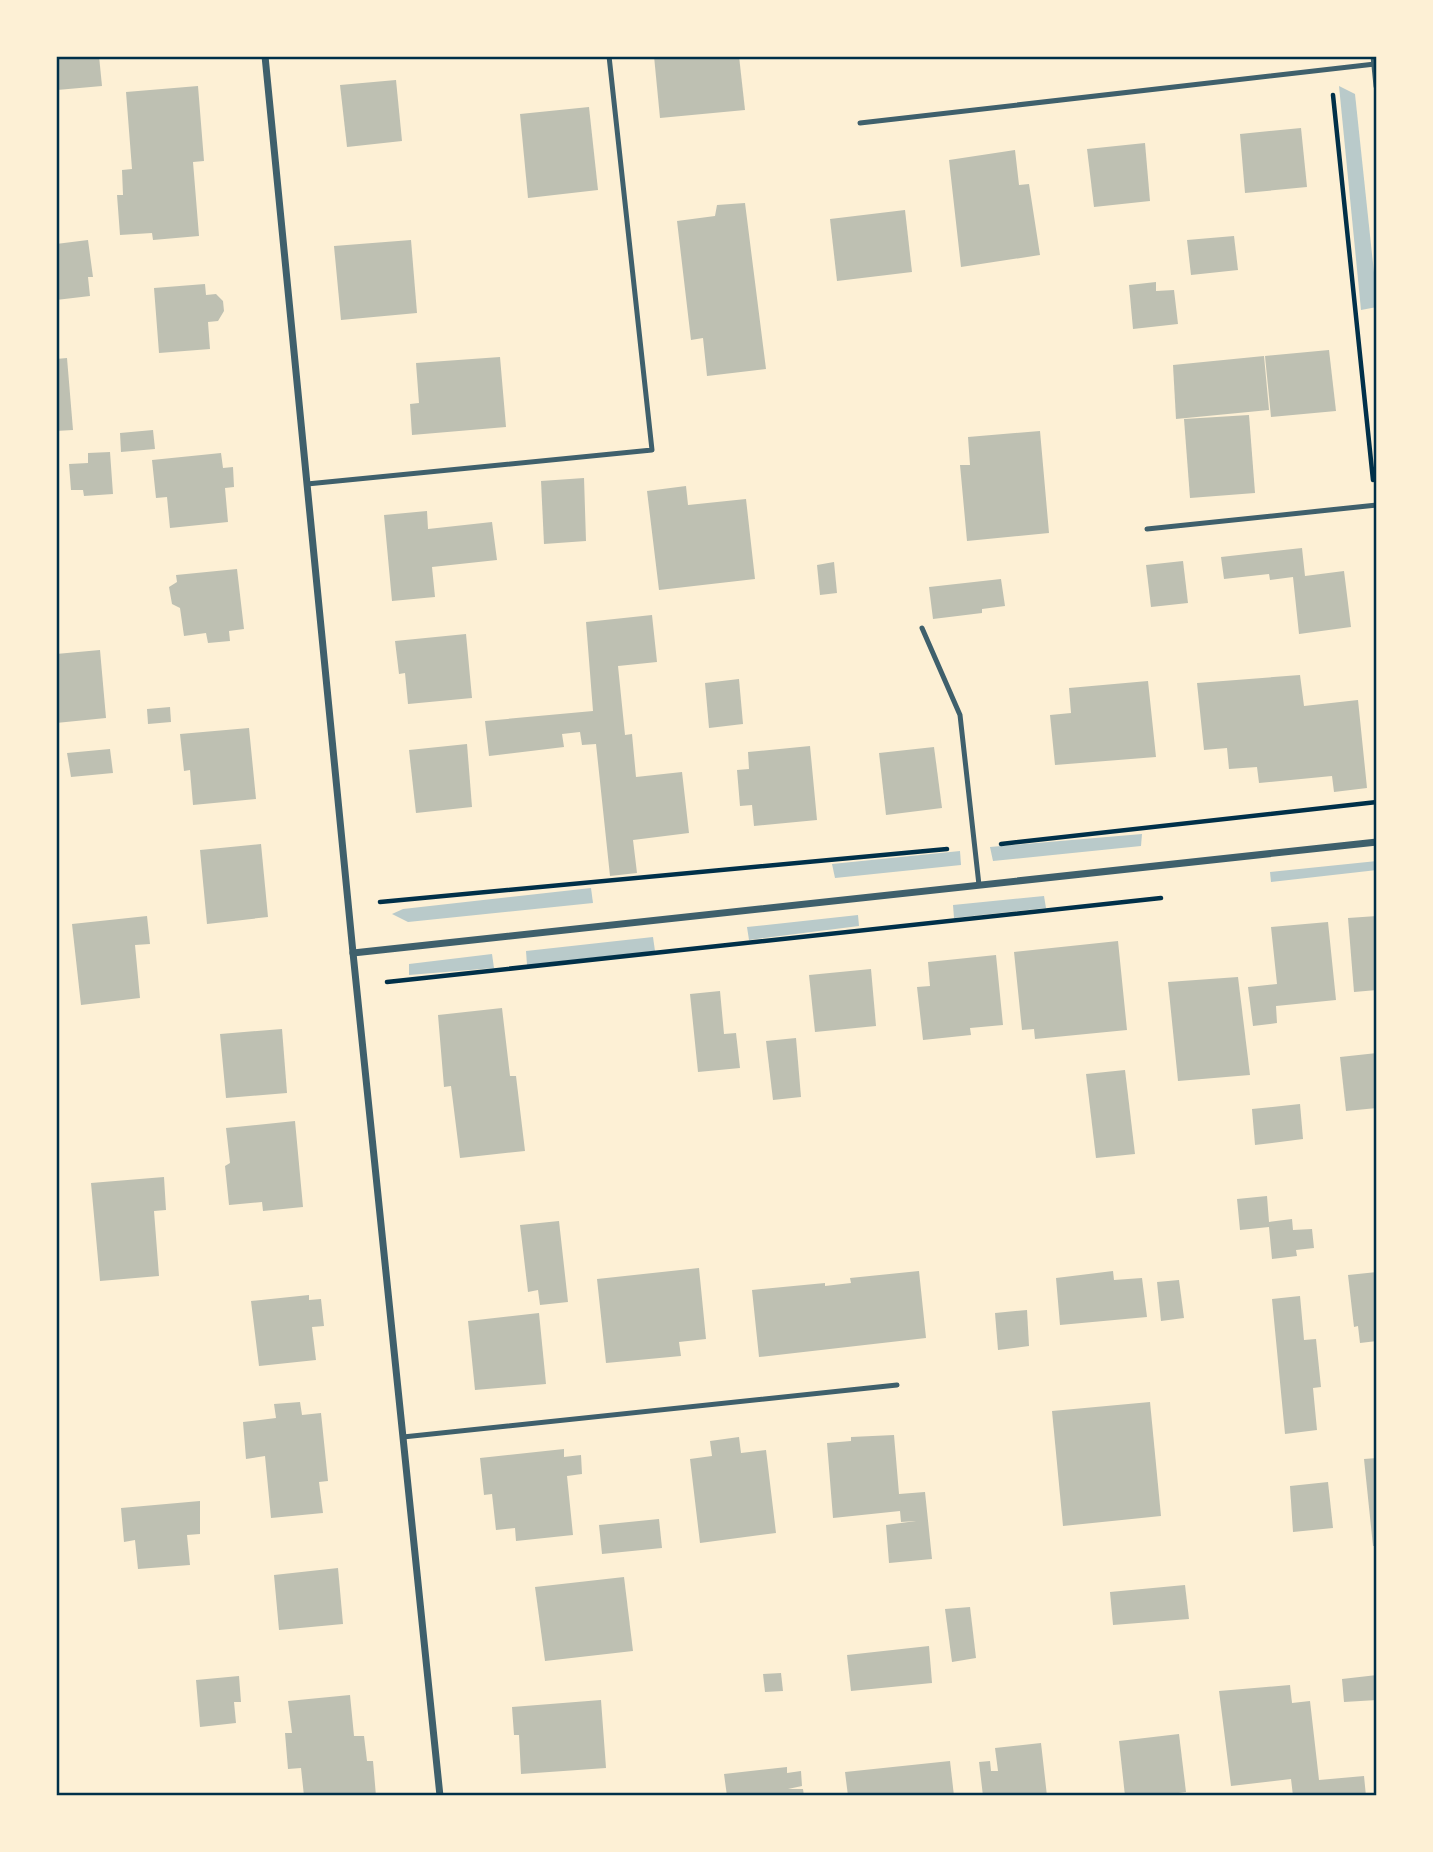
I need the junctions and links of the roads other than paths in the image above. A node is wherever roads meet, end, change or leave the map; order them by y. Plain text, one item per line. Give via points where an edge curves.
1 (265, 56) edge
2 (609, 56) edge
3 (1374, 60) edge
4 (1377, 86) edge
5 (860, 123) dead end
6 (307, 484) junction
7 (1376, 505) edge
8 (1147, 528) dead end
9 (922, 628) dead end
10 (1377, 842) edge
11 (979, 885) junction
12 (353, 953) junction
13 (897, 1385) dead end
14 (404, 1437) junction
15 (440, 1796) edge

1 - 6 street
2 - 6 lane via 652,450
3 - 4 street
3 - 5 lane via 1331,69
6 - 12 street
7 - 8 lane
9 - 11 lane via 960,715
10 - 11 street
11 - 12 street
12 - 14 street
13 - 14 lane
14 - 15 street

